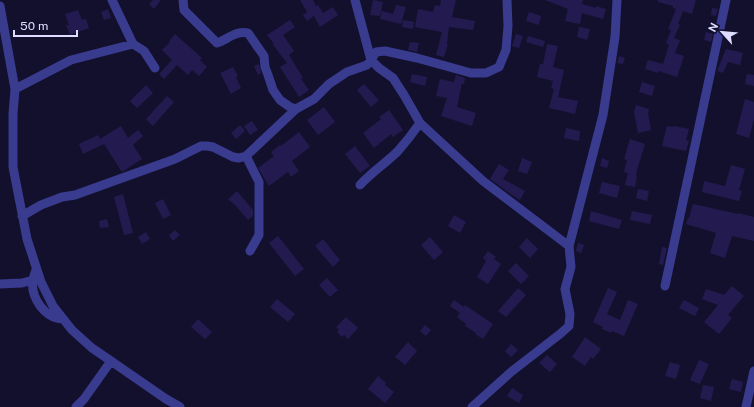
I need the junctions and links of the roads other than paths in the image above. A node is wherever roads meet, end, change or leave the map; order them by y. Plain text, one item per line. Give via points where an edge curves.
1 (112, 0) edge
2 (183, 0) edge
3 (355, 0) edge
4 (507, 0) edge
5 (617, 0) edge
6 (726, 0) edge
7 (0, 6) edge
8 (133, 44) junction
9 (371, 60) junction
10 (155, 68) dead end
11 (15, 89) junction
12 (296, 109) junction
13 (420, 123) junction
14 (246, 156) junction
15 (360, 185) dead end
16 (22, 216) junction
17 (569, 246) junction
18 (250, 251) dead end
19 (36, 270) junction
20 (33, 280) junction
21 (0, 284) edge
22 (665, 286) dead end
23 (63, 319) junction
24 (111, 362) junction
25 (754, 371) edge
26 (76, 407) edge
27 (180, 407) edge
28 (472, 407) edge
29 (746, 407) edge

1 - 8 street
2 - 12 street via 184,10 217,43 233,35 248,33 264,56 273,90 280,100
3 - 9 street
4 - 9 street via 506,50 499,67 486,73 471,73 384,51 376,52
5 - 17 street via 615,37 603,114
6 - 22 street
7 - 11 street
8 - 10 street via 144,51
8 - 11 street via 71,60
9 - 12 street via 367,65 347,72 329,84 314,99
9 - 13 street via 393,78
11 - 16 street via 13,167
12 - 14 street
13 - 15 street via 397,152
13 - 17 street via 483,181
14 - 16 street via 233,157 213,147 201,146 168,162 41,205
14 - 18 street via 259,182 259,235
16 - 19 street
17 - 28 street via 571,267 565,289 570,314 569,326
19 - 20 street
19 - 23 street via 53,306
20 - 21 street
20 - 23 street via 34,297 51,316
23 - 24 street via 92,348
24 - 26 street
24 - 27 street
25 - 29 street

